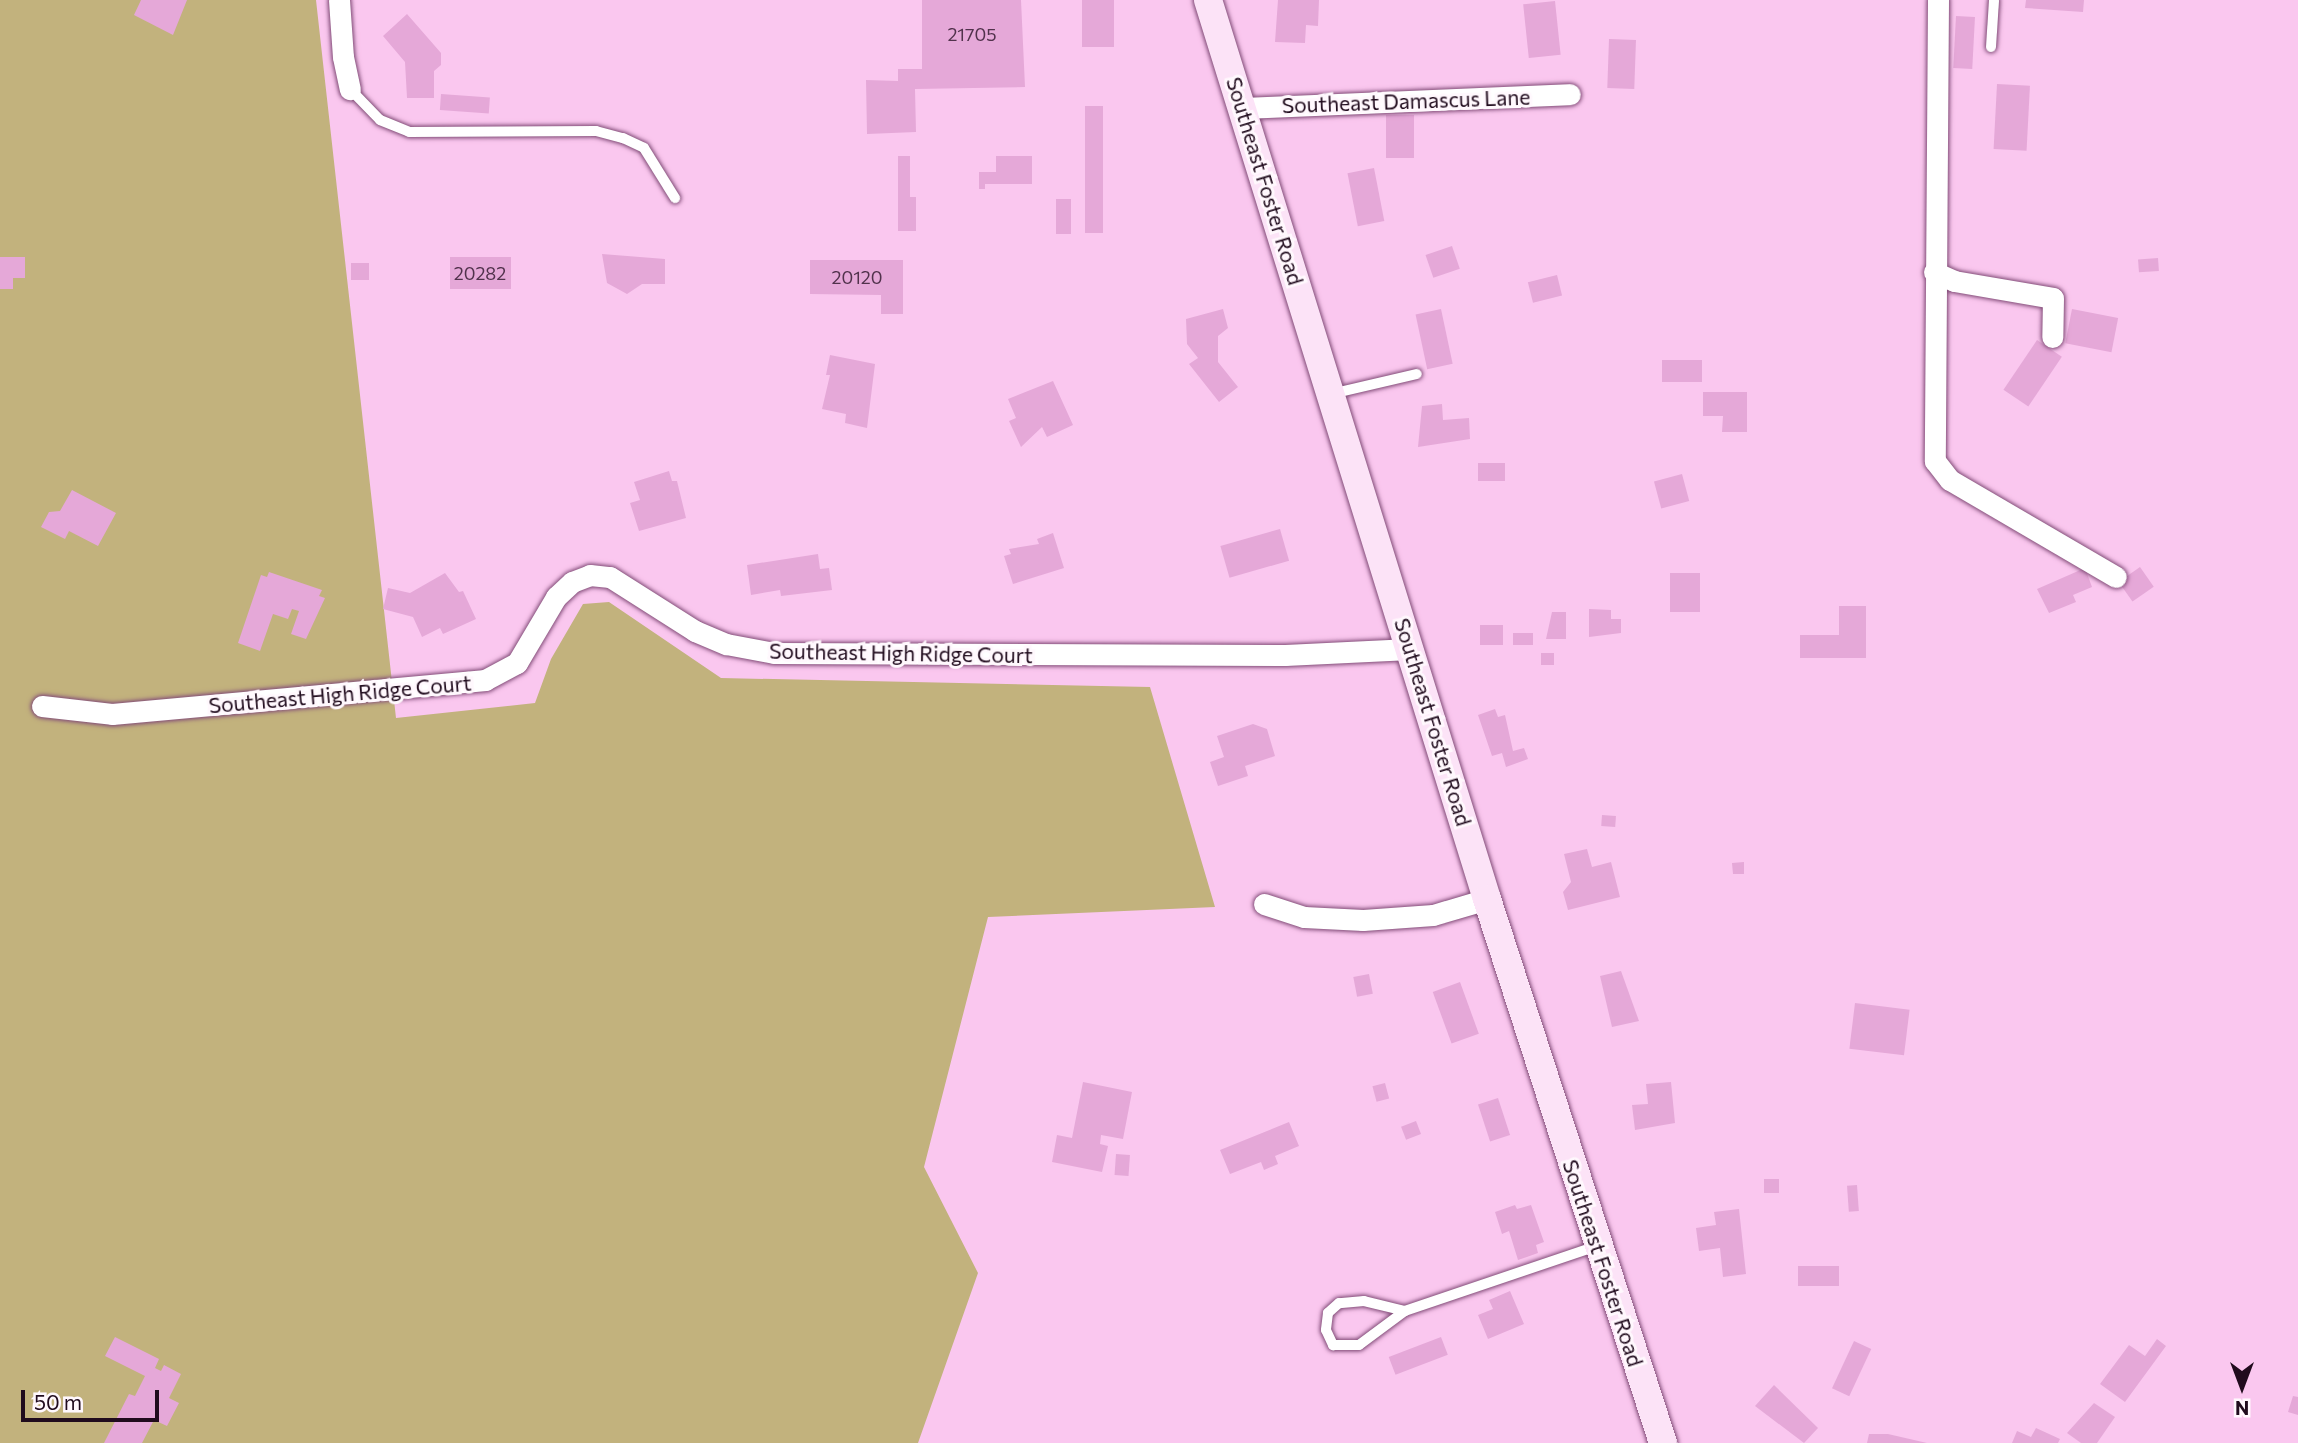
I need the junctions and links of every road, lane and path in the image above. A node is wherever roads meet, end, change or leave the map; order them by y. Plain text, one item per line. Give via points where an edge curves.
1 (339, 0) edge
2 (1208, 0) edge
3 (1938, 0) edge
4 (1994, 0) edge
5 (1991, 47) dead end
6 (351, 89) joint
7 (1570, 94) dead end
8 (1242, 108) junction
9 (675, 198) dead end
10 (1934, 272) junction
11 (2052, 337) dead end
12 (1417, 374) dead end
13 (1331, 394) junction
14 (2116, 577) dead end
15 (1410, 649) junction
16 (41, 706) dead end
17 (1487, 899) junction
18 (1264, 904) dead end
19 (1597, 1246) junction
20 (1405, 1311) junction
21 (1662, 1443) edge

1 - 6 street via 343,57
2 - 8 main road, Southeast Foster Road
3 - 10 street
4 - 5 lane
6 - 9 lane via 380,121 409,132 596,131 623,138 644,148
7 - 8 street, Southeast Damascus Lane
8 - 13 main road, Southeast Foster Road
10 - 11 street via 1954,281 2053,298
10 - 14 street via 1935,461 1950,480
12 - 13 lane
13 - 15 main road, Southeast Foster Road
15 - 16 street, Southeast High Ridge Court via 1285,655 774,653 726,644 695,631 610,577 590,575 572,582 556,597 517,663 485,680 112,714
15 - 17 main road, Southeast Foster Road
17 - 18 street via 1433,915 1363,920 1304,917
17 - 19 main road, Southeast Foster Road
19 - 20 lane
19 - 21 main road, Southeast Foster Road
20 - 20 lane via 1360,1345 1333,1345 1326,1330 1328,1313 1339,1303 1364,1301

